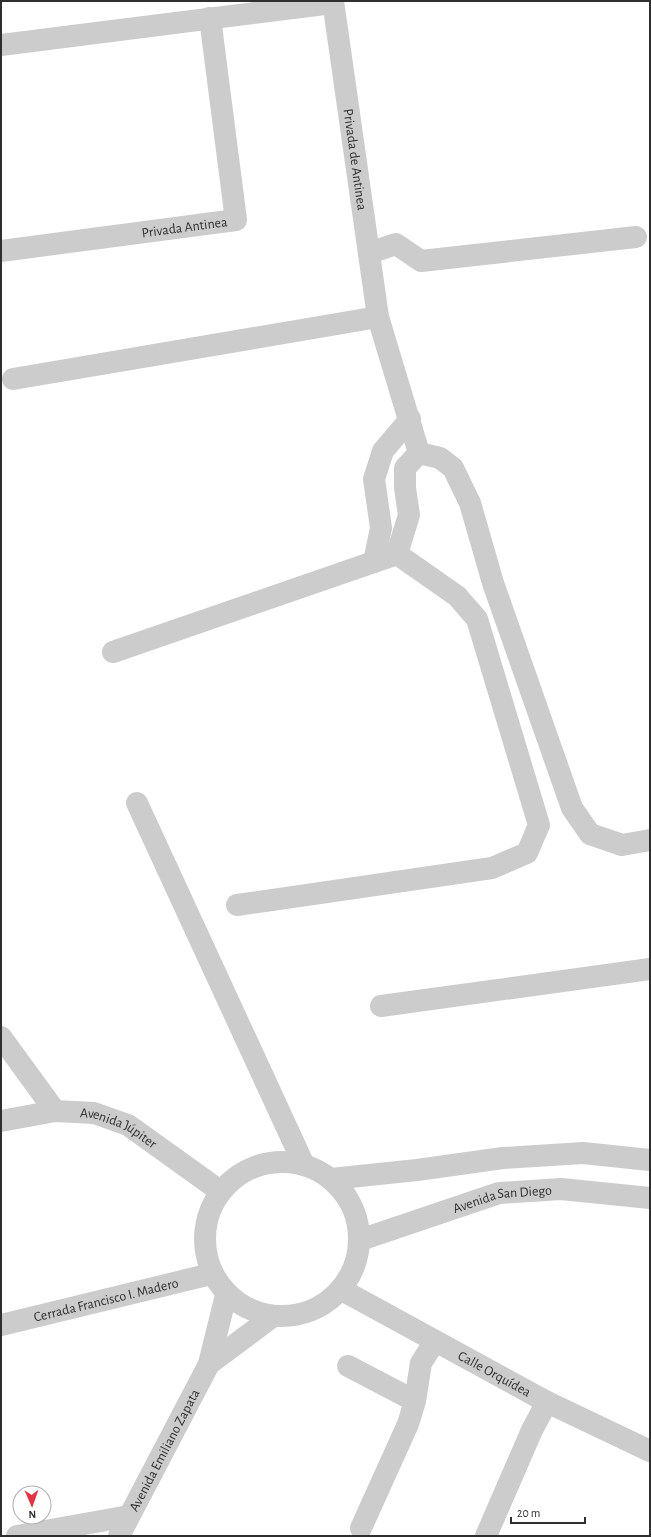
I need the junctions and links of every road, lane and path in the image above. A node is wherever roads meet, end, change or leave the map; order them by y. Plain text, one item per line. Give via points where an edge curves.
1 (333, 2) edge
2 (210, 18) junction
3 (1, 45) edge
4 (636, 237) dead end
5 (1, 251) edge
6 (369, 253) junction
7 (378, 317) junction
8 (13, 379) dead end
9 (410, 419) junction
10 (420, 453) junction
11 (397, 554) junction
12 (374, 562) junction
13 (113, 652) dead end
14 (137, 803) dead end
15 (650, 840) edge
16 (237, 905) dead end
17 (650, 969) edge
18 (381, 1006) dead end
19 (1, 1037) edge
20 (55, 1111) junction
21 (1, 1121) edge
22 (650, 1160) edge
23 (304, 1165) junction
24 (331, 1179) junction
25 (220, 1191) junction
26 (650, 1198) edge
27 (360, 1240) junction
28 (211, 1274) junction
29 (342, 1290) junction
30 (226, 1295) junction
31 (272, 1317) junction
32 (1, 1325) edge
33 (435, 1341) junction
34 (209, 1364) junction
35 (348, 1366) dead end
36 (415, 1401) junction
37 (547, 1402) junction
38 (650, 1451) edge
39 (129, 1516) junction
40 (361, 1528) dead end
41 (17, 1536) edge
42 (119, 1536) edge
43 (486, 1536) edge

1 - 2 street
1 - 6 street, Privada de Antinea
2 - 3 street
2 - 5 street, Privada Antinea via 236,220
4 - 6 street via 421,261 396,244
6 - 7 street, Privada de Antinea
7 - 8 street
7 - 9 street, Privada de Antinea
9 - 10 street, Privada de Antinea
9 - 12 street via 383,451 374,479 381,528
10 - 11 street via 405,468 409,515
10 - 15 street via 440,458 453,468 470,503 493,583 572,808 590,834 622,845
11 - 12 street
11 - 16 street via 457,596 477,619 540,825 527,853 492,868
12 - 13 street
14 - 23 street
17 - 18 street
19 - 20 street
20 - 21 street, Avenida Júpiter
20 - 25 street, Avenida Júpiter via 94,1113 128,1125
22 - 24 street via 583,1153 503,1158
23 - 24 street
23 - 25 street via 273,1162 244,1171
24 - 27 street via 353,1206
25 - 28 street via 209,1210 204,1231 204,1253
26 - 27 street, Avenida San Diego via 561,1189 499,1193
27 - 29 street via 358,1258
28 - 30 street
28 - 32 street, Cerrada Francisco I. Madero
29 - 31 street via 322,1307 304,1314
29 - 33 street, Calle Orquídea
30 - 31 street
30 - 34 street, Avenida Emiliano Zapata
31 - 34 street, Avenida Emiliano Zapata
33 - 36 street via 421,1363
33 - 37 street, Calle Orquídea
34 - 39 street, Avenida Emiliano Zapata
35 - 36 street
36 - 40 street via 408,1424
37 - 38 street, Calle Orquídea
37 - 43 street via 532,1430
39 - 41 street
39 - 42 street, Avenida Emiliano Zapata

